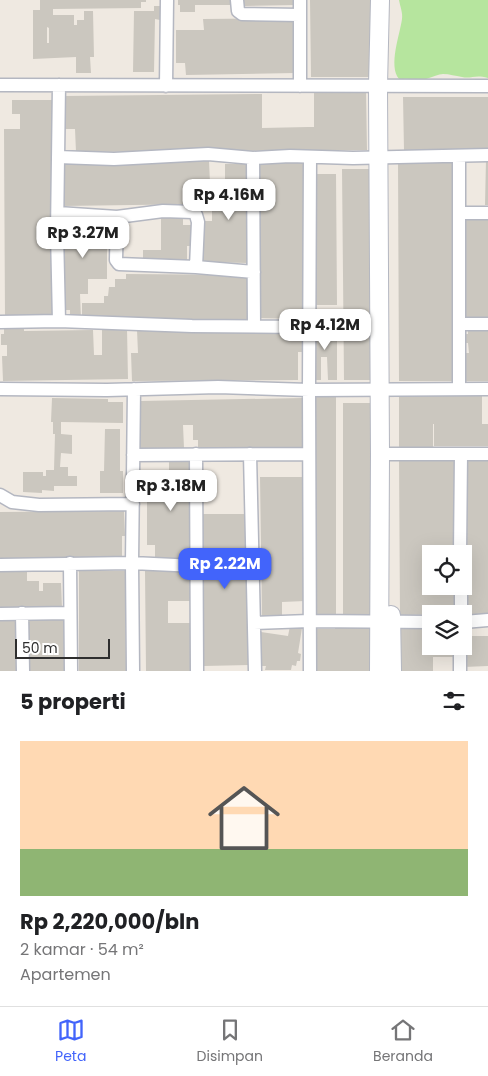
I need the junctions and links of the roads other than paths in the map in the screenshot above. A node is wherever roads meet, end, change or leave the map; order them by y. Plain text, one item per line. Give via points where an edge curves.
1 (167, 0) edge
2 (237, 0) edge
3 (300, 0) edge
4 (380, 0) edge
5 (389, 0) edge
6 (300, 14) junction
7 (0, 85) edge
8 (59, 85) junction
9 (166, 86) junction
10 (300, 86) junction
11 (384, 86) junction
12 (488, 86) edge
13 (488, 155) edge
14 (459, 156) junction
15 (58, 157) junction
16 (310, 157) junction
17 (253, 158) junction
18 (385, 158) junction
19 (58, 213) junction
20 (459, 213) junction
21 (488, 213) edge
22 (117, 217) junction
23 (196, 267) junction
24 (254, 272) junction
25 (0, 322) edge
26 (59, 322) junction
27 (460, 324) junction
28 (488, 324) edge
29 (254, 326) junction
30 (309, 327) junction
31 (0, 389) edge
32 (134, 389) junction
33 (459, 389) junction
34 (488, 389) edge
35 (309, 390) junction
36 (386, 390) junction
37 (133, 454) junction
38 (196, 454) junction
39 (250, 454) junction
40 (309, 454) junction
41 (386, 454) junction
42 (461, 454) junction
43 (488, 454) edge
44 (0, 495) edge
45 (133, 504) junction
46 (460, 545) edge
47 (70, 563) junction
48 (132, 563) junction
49 (0, 565) edge
50 (196, 566) junction
51 (70, 613) junction
52 (0, 614) edge
53 (22, 614) junction
54 (488, 620) edge
55 (309, 621) junction
56 (472, 621) edge
57 (385, 622) junction
58 (422, 622) edge
59 (254, 623) junction
60 (460, 655) edge
61 (23, 671) edge
62 (71, 671) edge
63 (133, 671) edge
64 (197, 671) edge
65 (255, 671) edge
66 (310, 671) edge
67 (379, 671) edge
68 (392, 671) edge
69 (460, 671) edge

1 - 9 street
2 - 6 street via 238,11 242,14
3 - 6 street
4 - 11 main road
5 - 11 main road
6 - 10 street
7 - 8 street
8 - 9 street
8 - 15 street
9 - 10 street
10 - 11 street
11 - 12 street
11 - 18 main road
13 - 14 street
14 - 18 street
14 - 20 street
15 - 17 street via 208,154
15 - 19 street
16 - 17 street
16 - 18 street
16 - 30 street
17 - 24 street
18 - 36 main road
19 - 22 street
19 - 26 street
20 - 21 street
20 - 27 street
22 - 23 street via 118,264
22 - 23 street via 163,211 194,213 198,222
23 - 24 street
24 - 29 street
25 - 26 street
26 - 29 street
27 - 28 street
27 - 33 street
29 - 30 street
30 - 35 street
31 - 32 street
32 - 35 street
32 - 37 street
33 - 34 street
33 - 36 street
35 - 36 street
35 - 40 street
36 - 41 main road
37 - 38 street
37 - 45 street
38 - 39 street
38 - 50 street
39 - 40 street
39 - 59 street
40 - 55 street
41 - 42 street
41 - 57 main road
42 - 43 street
42 - 46 street
44 - 45 street via 12,502 39,505
45 - 48 street
47 - 48 street
47 - 49 street
47 - 51 street
48 - 50 street
48 - 63 street
50 - 64 street
51 - 53 street
51 - 62 street
52 - 53 street
53 - 61 street
54 - 56 street
55 - 57 street
55 - 59 street
55 - 66 street
57 - 58 street
57 - 67 main road
57 - 68 main road
59 - 65 street
60 - 69 street

